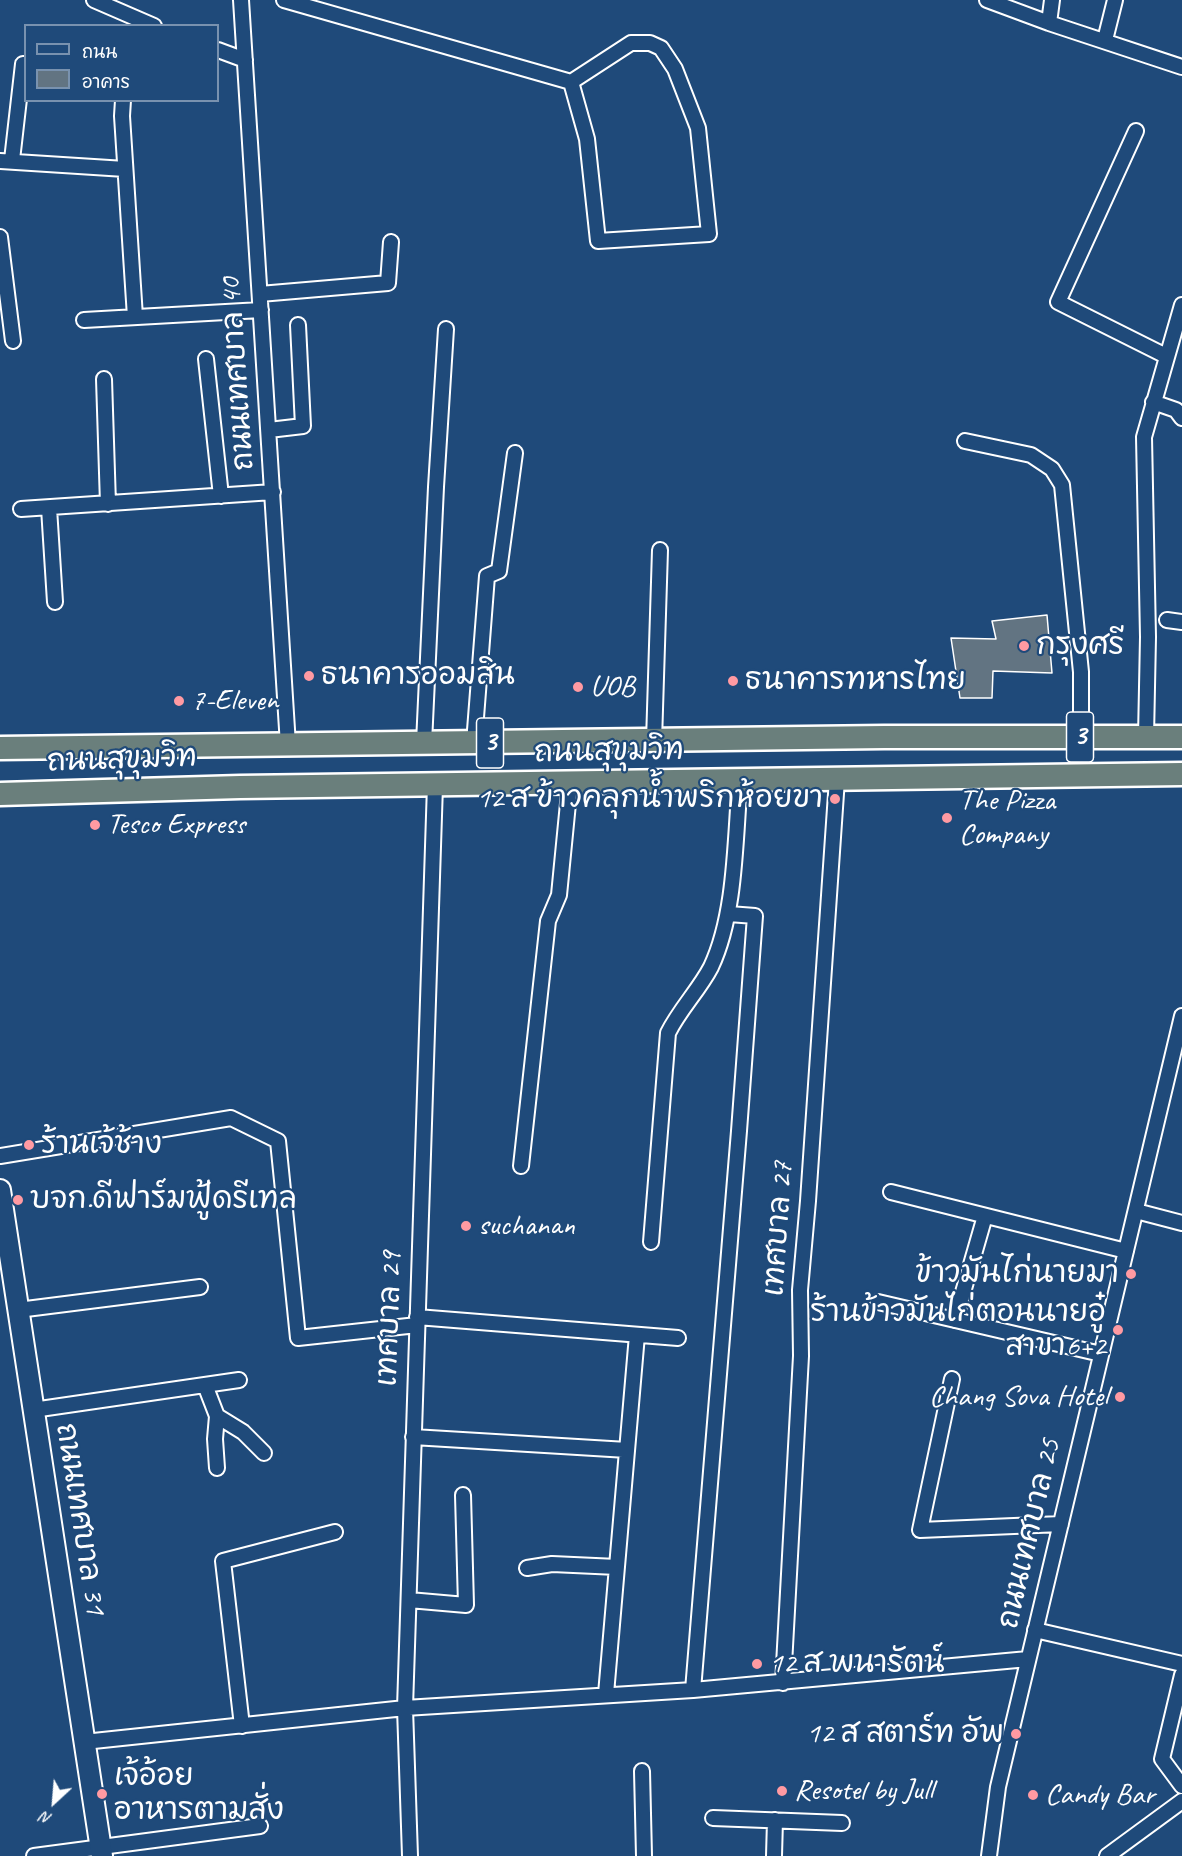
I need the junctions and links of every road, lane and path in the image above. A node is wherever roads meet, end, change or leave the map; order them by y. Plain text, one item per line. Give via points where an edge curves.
1 (94, 0) edge
2 (241, 0) edge
3 (284, 0) edge
4 (987, 0) edge
5 (1052, 0) edge
6 (1115, 0) edge
7 (1049, 23) junction
8 (145, 24) edge
9 (1105, 40) junction
10 (219, 50) edge
11 (245, 60) junction
12 (23, 64) dead end
13 (1182, 67) edge
14 (571, 82) junction
15 (123, 102) edge
16 (1136, 131) dead end
17 (6, 160) edge
18 (125, 170) junction
19 (0, 237) edge
20 (391, 242) dead end
21 (260, 294) junction
22 (1182, 305) edge
23 (261, 310) junction
24 (135, 317) junction
25 (84, 320) dead end
26 (298, 325) dead end
27 (446, 329) dead end
28 (13, 341) dead end
29 (1166, 356) junction
30 (206, 359) dead end
31 (104, 379) dead end
32 (1154, 402) junction
33 (1182, 418) edge
34 (268, 430) junction
35 (965, 441) dead end
36 (515, 453) dead end
37 (273, 492) junction
38 (221, 496) junction
39 (108, 504) junction
40 (49, 508) junction
41 (21, 509) dead end
42 (660, 550) dead end
43 (55, 602) dead end
44 (1167, 620) dead end
45 (1182, 622) edge
46 (1182, 736) edge
47 (1081, 737) junction
48 (1146, 737) junction
49 (654, 741) junction
50 (424, 743) junction
51 (474, 743) junction
52 (288, 745) junction
53 (0, 748) edge
54 (1182, 774) edge
55 (837, 779) junction
56 (740, 780) junction
57 (570, 783) junction
58 (435, 784) junction
59 (0, 794) edge
60 (729, 914) junction
61 (1182, 1016) edge
62 (0, 1156) edge
63 (521, 1166) dead end
64 (0, 1190) edge
65 (891, 1192) dead end
66 (1136, 1211) junction
67 (985, 1216) junction
68 (1182, 1223) edge
69 (651, 1242) dead end
70 (1126, 1251) junction
71 (201, 1287) dead end
72 (878, 1302) dead end
73 (18, 1310) junction
74 (955, 1320) junction
75 (417, 1321) junction
76 (637, 1335) junction
77 (678, 1338) dead end
78 (1101, 1354) junction
79 (952, 1379) dead end
80 (240, 1380) dead end
81 (205, 1385) junction
82 (33, 1410) junction
83 (217, 1416) junction
84 (413, 1437) junction
85 (627, 1450) junction
86 (264, 1453) dead end
87 (217, 1468) dead end
88 (463, 1495) dead end
89 (1061, 1524) junction
90 (335, 1532) dead end
91 (617, 1567) junction
92 (527, 1569) dead end
93 (409, 1600) junction
94 (1035, 1630) junction
95 (1028, 1659) junction
96 (1182, 1664) edge
97 (1182, 1675) edge
98 (783, 1683) junction
99 (693, 1690) junction
100 (606, 1695) junction
101 (405, 1708) junction
102 (242, 1726) junction
103 (84, 1742) junction
104 (642, 1771) dead end
105 (1182, 1786) edge
106 (1182, 1802) edge
107 (713, 1818) dead end
108 (775, 1820) junction
109 (842, 1823) dead end
110 (260, 1826) dead end
111 (101, 1851) edge
112 (33, 1856) edge
113 (410, 1856) edge
114 (644, 1856) edge
115 (774, 1856) edge
116 (989, 1856) edge
117 (1107, 1856) edge

1 - 8 street
2 - 11 street, ถนนเทศบาล 40
3 - 14 street
4 - 7 street
5 - 7 street
6 - 9 street
7 - 9 street
9 - 13 street
10 - 11 street
11 - 21 street, ถนนเทศบาล 40
12 - 17 street
14 - 14 street via 631,42 661,48 675,69 698,128 709,234 598,241 587,139
15 - 18 street
16 - 29 street via 1058,302
17 - 18 street
18 - 24 street
19 - 28 street
20 - 21 street via 388,283
21 - 23 street, ถนนเทศบาล 40
22 - 29 street
23 - 24 street
23 - 34 street, ถนนเทศบาล 40
24 - 25 street
26 - 34 street via 303,426
27 - 50 street
29 - 32 street
30 - 38 street
31 - 39 street
32 - 33 street via 1176,410
32 - 48 street via 1144,437
34 - 37 street, ถนนเทศบาล 40
35 - 47 street via 1031,455 1052,469 1062,485 1080,672
36 - 51 street via 499,571 487,576
37 - 38 street
37 - 52 street, ถนนเทศบาล 40
38 - 39 street
39 - 40 street
40 - 41 street
40 - 43 street
42 - 49 street
44 - 45 street
46 - 48 highway, ถนนสุขุมวิท / 3
47 - 48 highway, ถนนสุขุมวิท / 3
47 - 49 highway, ถนนสุขุมวิท / 3
49 - 51 highway, ถนนสุขุมวิท / 3
50 - 51 highway, ถนนสุขุมวิท / 3
50 - 52 highway, ถนนสุขุมวิท / 3
52 - 53 highway, ถนนสุขุมวิท / 3
54 - 55 highway, ถนนสุขุมวิท / 3
55 - 56 highway, ถนนสุขุมวิท / 3
55 - 98 street, เทศบาล 27 via 800,1290 801,1356
56 - 57 highway, ถนนสุขุมวิท / 3
56 - 60 street
57 - 58 highway, ถนนสุขุมวิท / 3
57 - 63 street via 559,895 548,921
58 - 59 highway, ถนนสุขุมวิท / 3
58 - 75 street, เทศบาล 29
60 - 69 street via 711,967 668,1033
60 - 99 street via 754,916
61 - 66 street, ถนนเทศบาล 25
62 - 75 street via 231,1118 278,1141 298,1338
64 - 73 main road, ถนนเทศบาล 31
65 - 67 street
66 - 68 street
66 - 70 street, ถนนเทศบาล 25
67 - 70 street
67 - 74 street
70 - 78 street, ถนนเทศบาล 25
71 - 73 street
72 - 74 street
73 - 82 main road, ถนนเทศบาล 31
74 - 78 street
75 - 76 street
75 - 84 street, เทศบาล 29
76 - 77 street
76 - 85 street
78 - 89 street, ถนนเทศบาล 25
79 - 89 street via 920,1530
80 - 81 street
81 - 82 street
81 - 83 street
82 - 103 main road, ถนนเทศบาล 31
83 - 86 street via 243,1432
83 - 87 street
84 - 85 street
84 - 93 street, เทศบาล 29
85 - 91 street
88 - 93 street via 466,1605
89 - 94 street, ถนนเทศบาล 25
90 - 102 street via 224,1561
91 - 92 street via 552,1564
91 - 100 street
93 - 101 street, เทศบาล 29
94 - 95 street, ถนนเทศบาล 25
94 - 96 street
95 - 98 street
95 - 116 street, ถนนเทศบาล 25 via 998,1787
97 - 105 street via 1162,1760
98 - 99 street
99 - 100 street
100 - 101 street
101 - 102 street
101 - 113 street, เทศบาล 29
102 - 103 street
103 - 111 main road, ถนนเทศบาล 31
104 - 114 street
106 - 117 street
107 - 108 street
108 - 109 street
108 - 115 street
110 - 111 street
111 - 112 street

